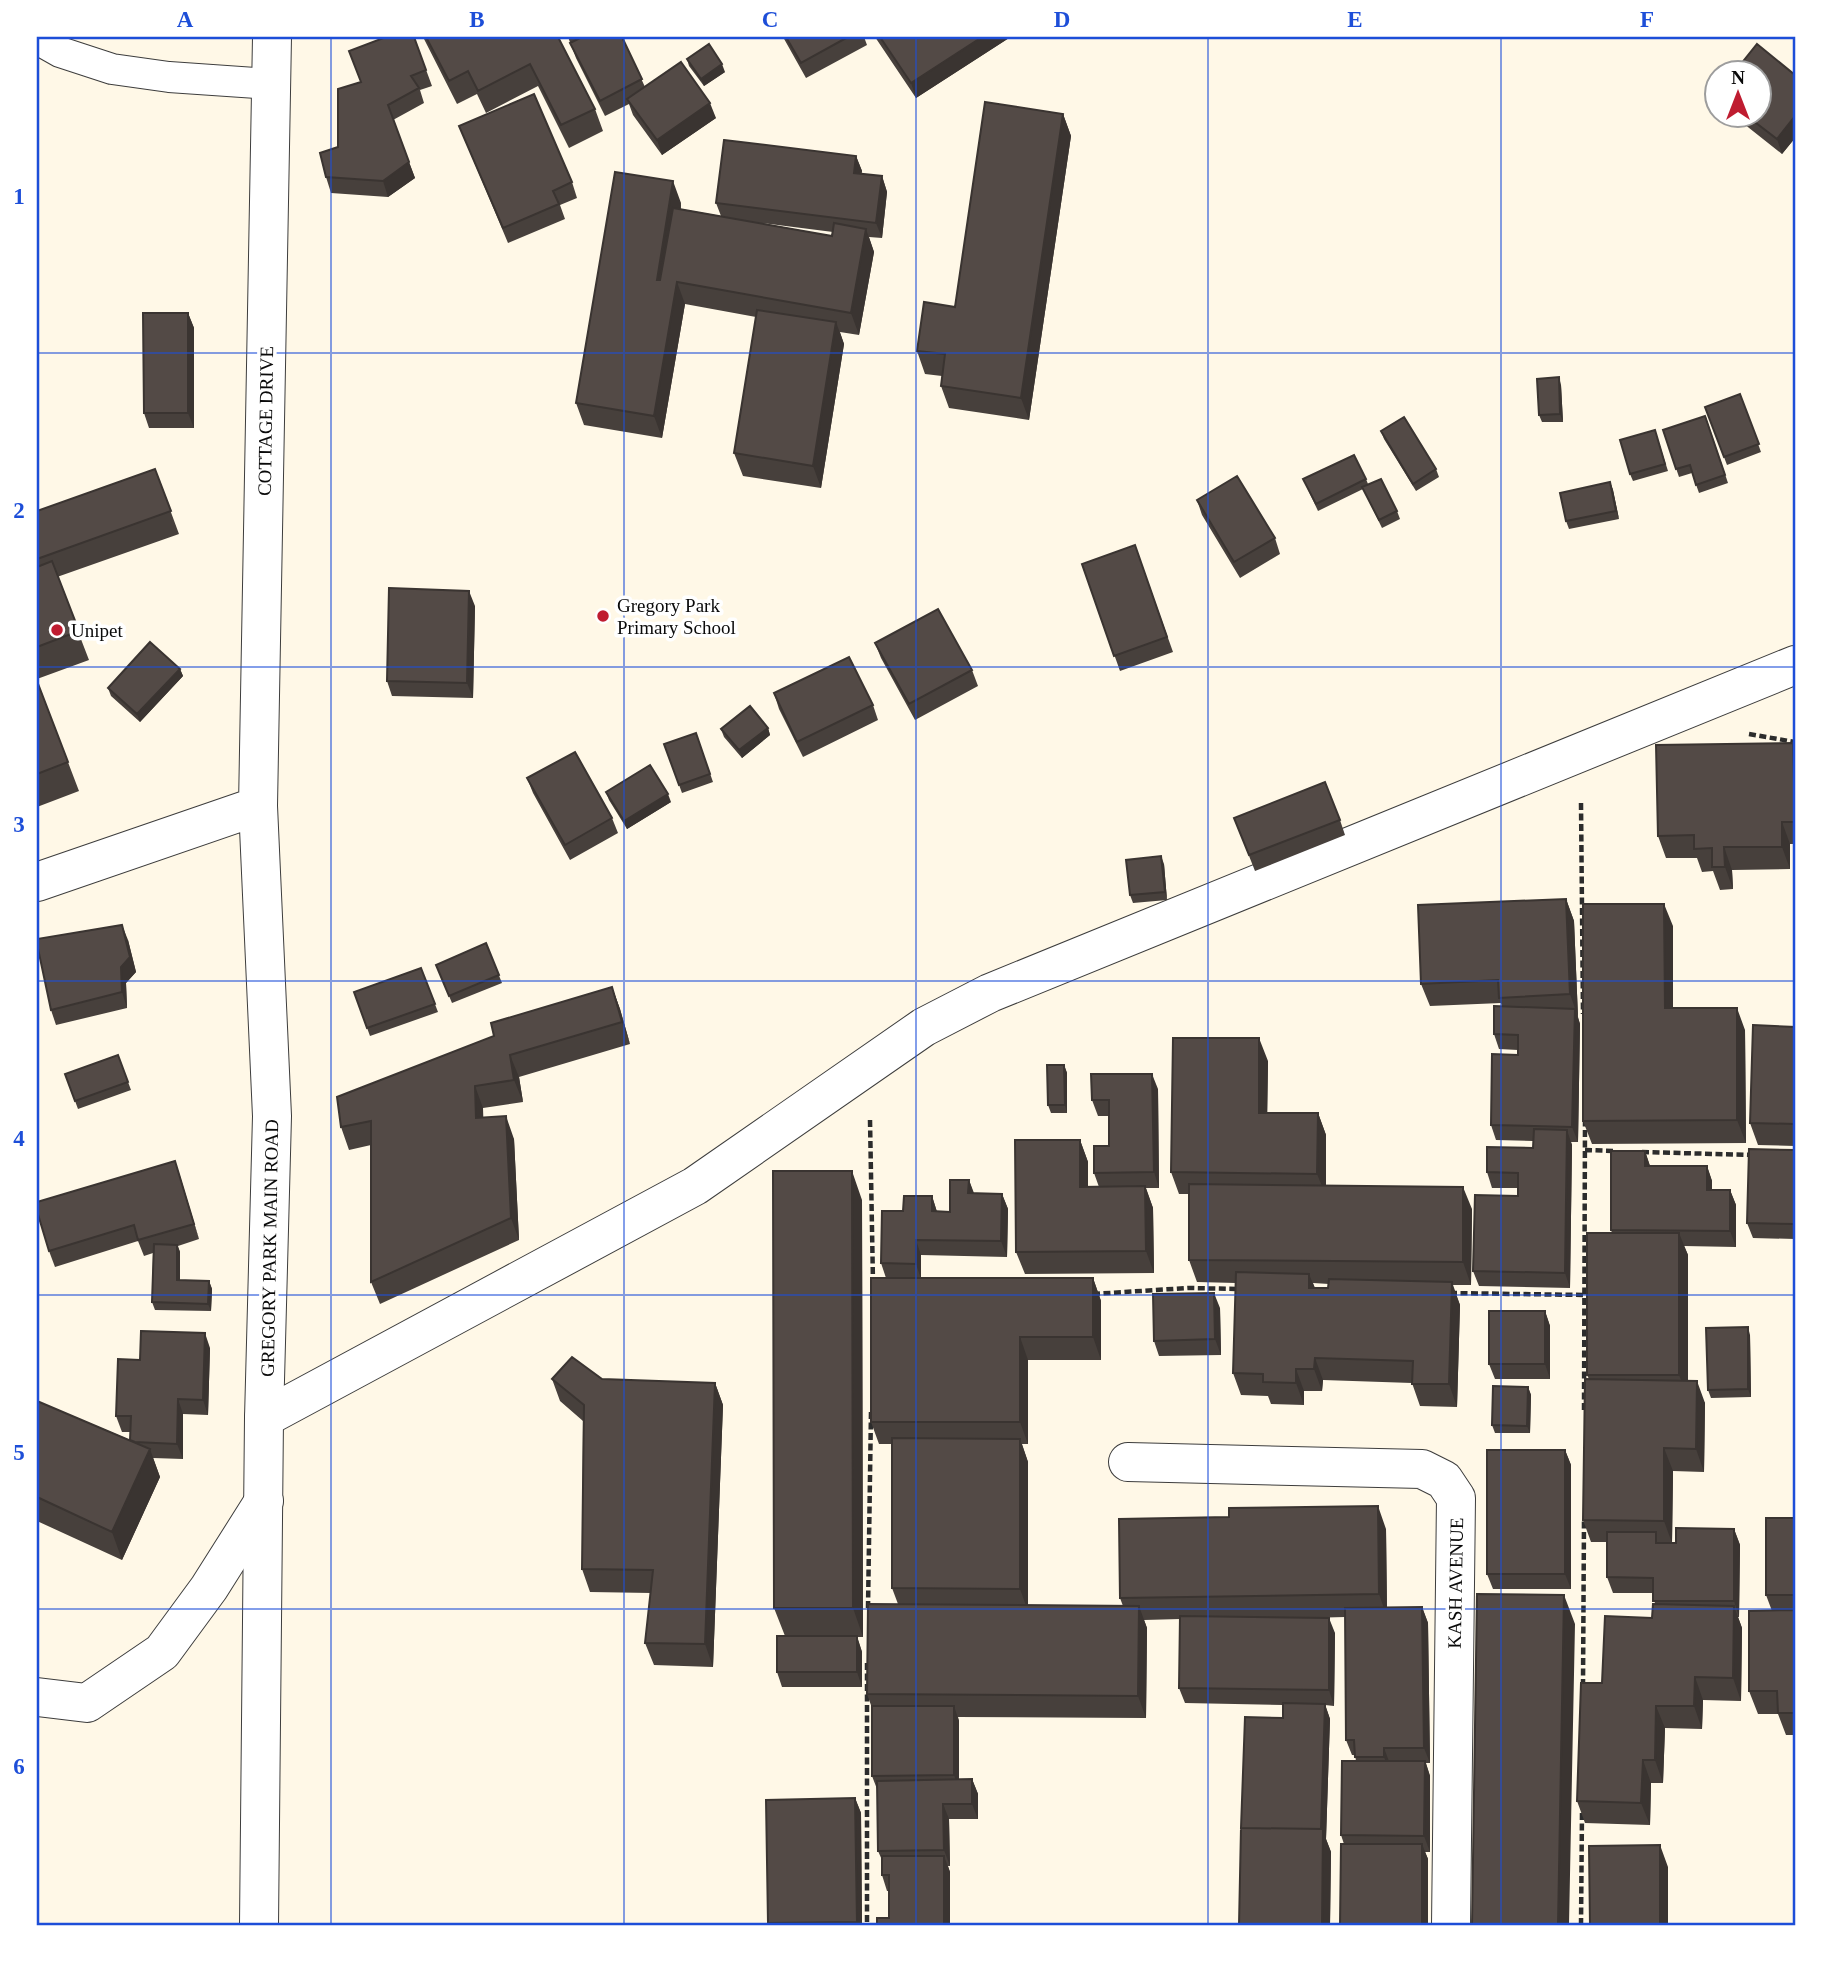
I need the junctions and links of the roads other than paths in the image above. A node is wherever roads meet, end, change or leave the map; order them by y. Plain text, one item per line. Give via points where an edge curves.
1 (275, 38) edge
2 (37, 39) edge
3 (272, 84) junction
4 (1795, 665) edge
5 (258, 806) junction
6 (37, 882) edge
7 (264, 1418) junction
8 (1128, 1462) dead end
9 (264, 1501) junction
10 (37, 1697) edge
11 (258, 1925) edge
12 (1451, 1925) edge

1 - 3 street, COTTAGE DRIVE
2 - 3 lane via 112,69
3 - 5 street, COTTAGE DRIVE
4 - 7 street via 990,993 924,1027 695,1186
5 - 6 street
5 - 7 street, GREGORY PARK MAIN ROAD via 272,1115
7 - 9 street, GREGORY PARK MAIN ROAD
8 - 12 street, KASH AVENUE via 1422,1469 1444,1480 1456,1498
9 - 10 street via 162,1652 87,1703
9 - 11 street, GREGORY PARK MAIN ROAD

